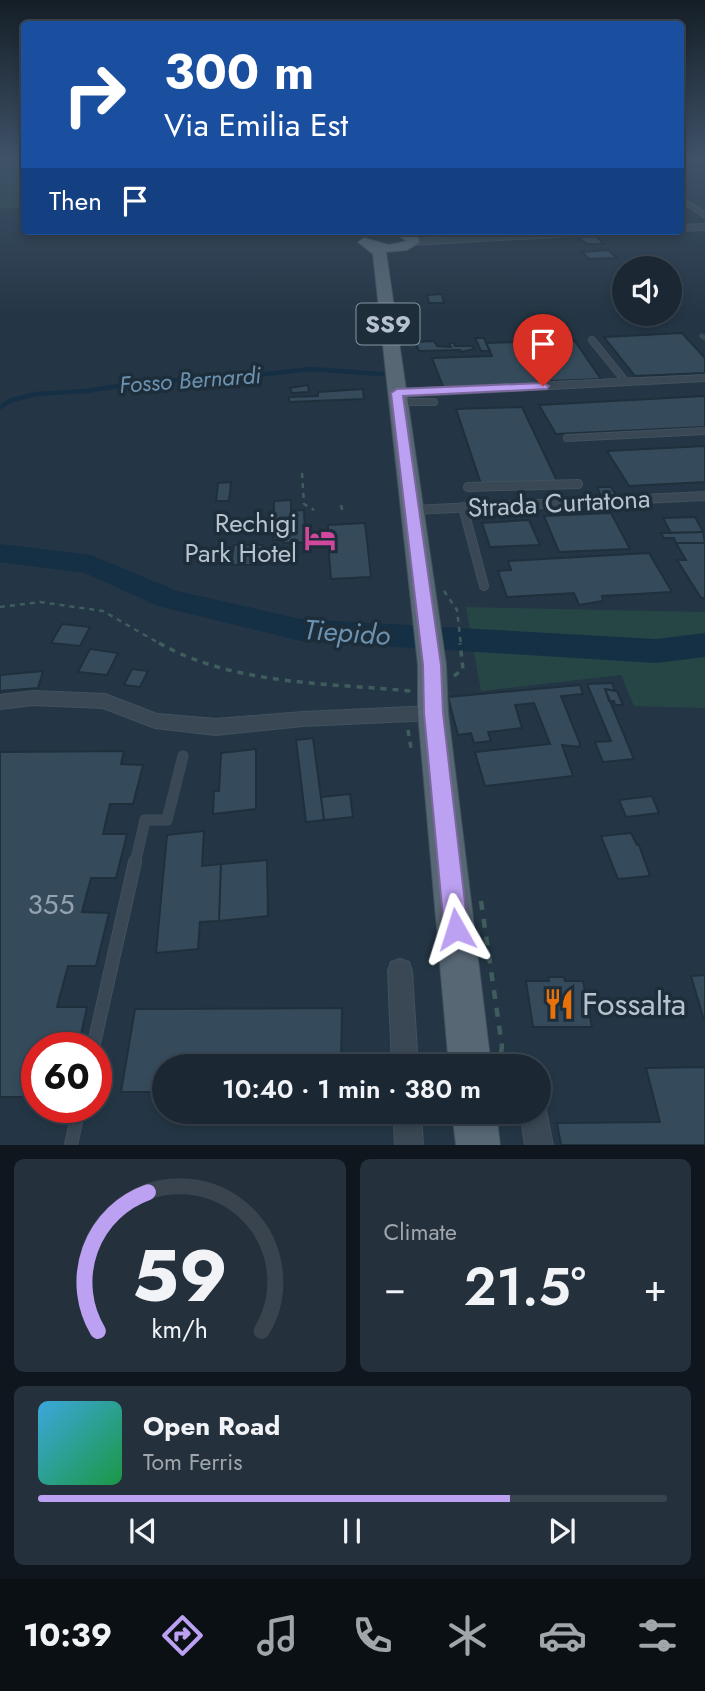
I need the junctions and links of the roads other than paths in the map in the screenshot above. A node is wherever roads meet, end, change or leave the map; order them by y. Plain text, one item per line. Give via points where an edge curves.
1 (705, 227) edge
2 (684, 228) edge
3 (369, 235) edge
4 (406, 235) edge
5 (522, 235) edge
6 (413, 238) junction
7 (383, 250) junction
8 (592, 340) dead end
9 (705, 378) edge
10 (626, 382) junction
11 (398, 398) junction
12 (435, 402) dead end
13 (705, 431) edge
14 (567, 438) dead end
15 (578, 484) dead end
16 (468, 487) dead end
17 (705, 496) edge
18 (463, 507) junction
19 (413, 510) junction
20 (484, 586) dead end
21 (0, 702) edge
22 (419, 713) junction
23 (183, 756) dead end
24 (400, 971) dead end
25 (97, 1032) edge
26 (404, 1054) edge
27 (468, 1054) edge
28 (76, 1123) edge
29 (408, 1124) edge
30 (476, 1124) edge
31 (536, 1124) edge
32 (71, 1145) edge
33 (409, 1145) edge
34 (478, 1145) edge
35 (539, 1145) edge

1 - 2 street
3 - 7 main road via 362,240
4 - 6 main road
5 - 6 street
6 - 7 main road
7 - 11 main road, SS9
8 - 10 lane
9 - 10 street
10 - 11 street
11 - 12 lane
11 - 19 main road, SS9
13 - 14 lane
15 - 16 lane
17 - 18 street, Strada Curtatona
18 - 19 street, Strada Curtatona
18 - 20 lane
19 - 22 main road, SS9 via 432,665
21 - 22 street via 33,698 105,701 155,720 216,727
22 - 27 main road, SS9
23 - 25 lane via 167,820 145,820
24 - 26 street
28 - 32 lane
29 - 33 street
30 - 34 main road
31 - 35 street

